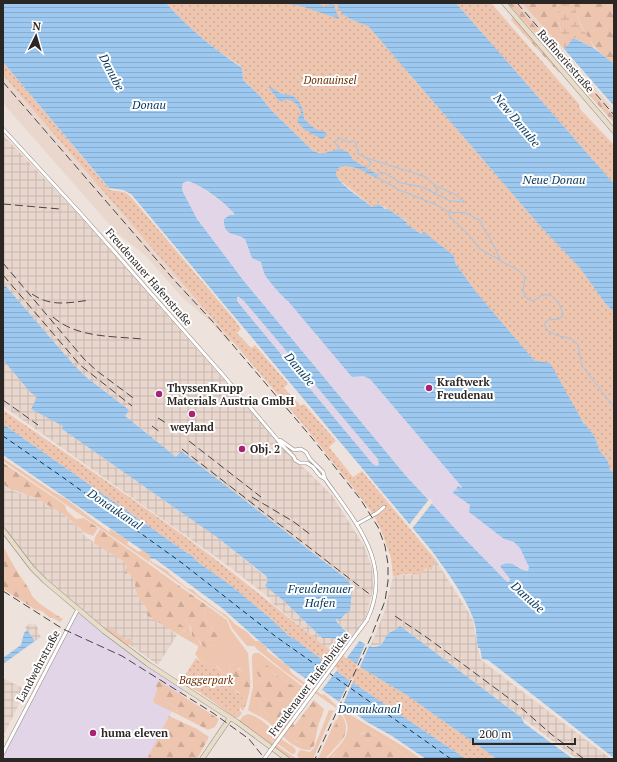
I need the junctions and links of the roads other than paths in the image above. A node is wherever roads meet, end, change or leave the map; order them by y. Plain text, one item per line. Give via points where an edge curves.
1 (504, 3) edge
2 (3, 129) edge
3 (614, 131) edge
4 (278, 440) junction
5 (298, 450) junction
6 (307, 456) junction
7 (294, 457) junction
8 (304, 462) junction
9 (325, 479) junction
10 (384, 507) dead end
11 (357, 524) junction
12 (3, 530) edge
13 (78, 609) junction
14 (367, 620) joint
15 (230, 718) junction
16 (3, 753) edge
17 (202, 759) edge
18 (264, 759) edge
19 (287, 759) edge

1 - 3 street, Raffineriestraße
2 - 4 street, Freudenauer Hafenstraße via 82,215
4 - 5 street, Freudenauer Hafenstraße
4 - 7 street, Freudenauer Hafenstraße
5 - 6 street, Freudenauer Hafenstraße via 304,450
5 - 7 street
6 - 8 street
6 - 9 street, Freudenauer Hafenstraße
7 - 8 street, Freudenauer Hafenstraße via 298,462
8 - 9 street, Freudenauer Hafenstraße
9 - 11 street, Freudenauer Hafenstraße
10 - 11 street
11 - 14 street, Freudenauer Hafenstraße via 372,555 376,576 376,597
12 - 13 street via 32,568
13 - 15 street via 142,660
13 - 16 street, Landwehrstraße
14 - 18 street, Freudenauer Hafenbrücke, bridge
15 - 17 street
15 - 19 street

